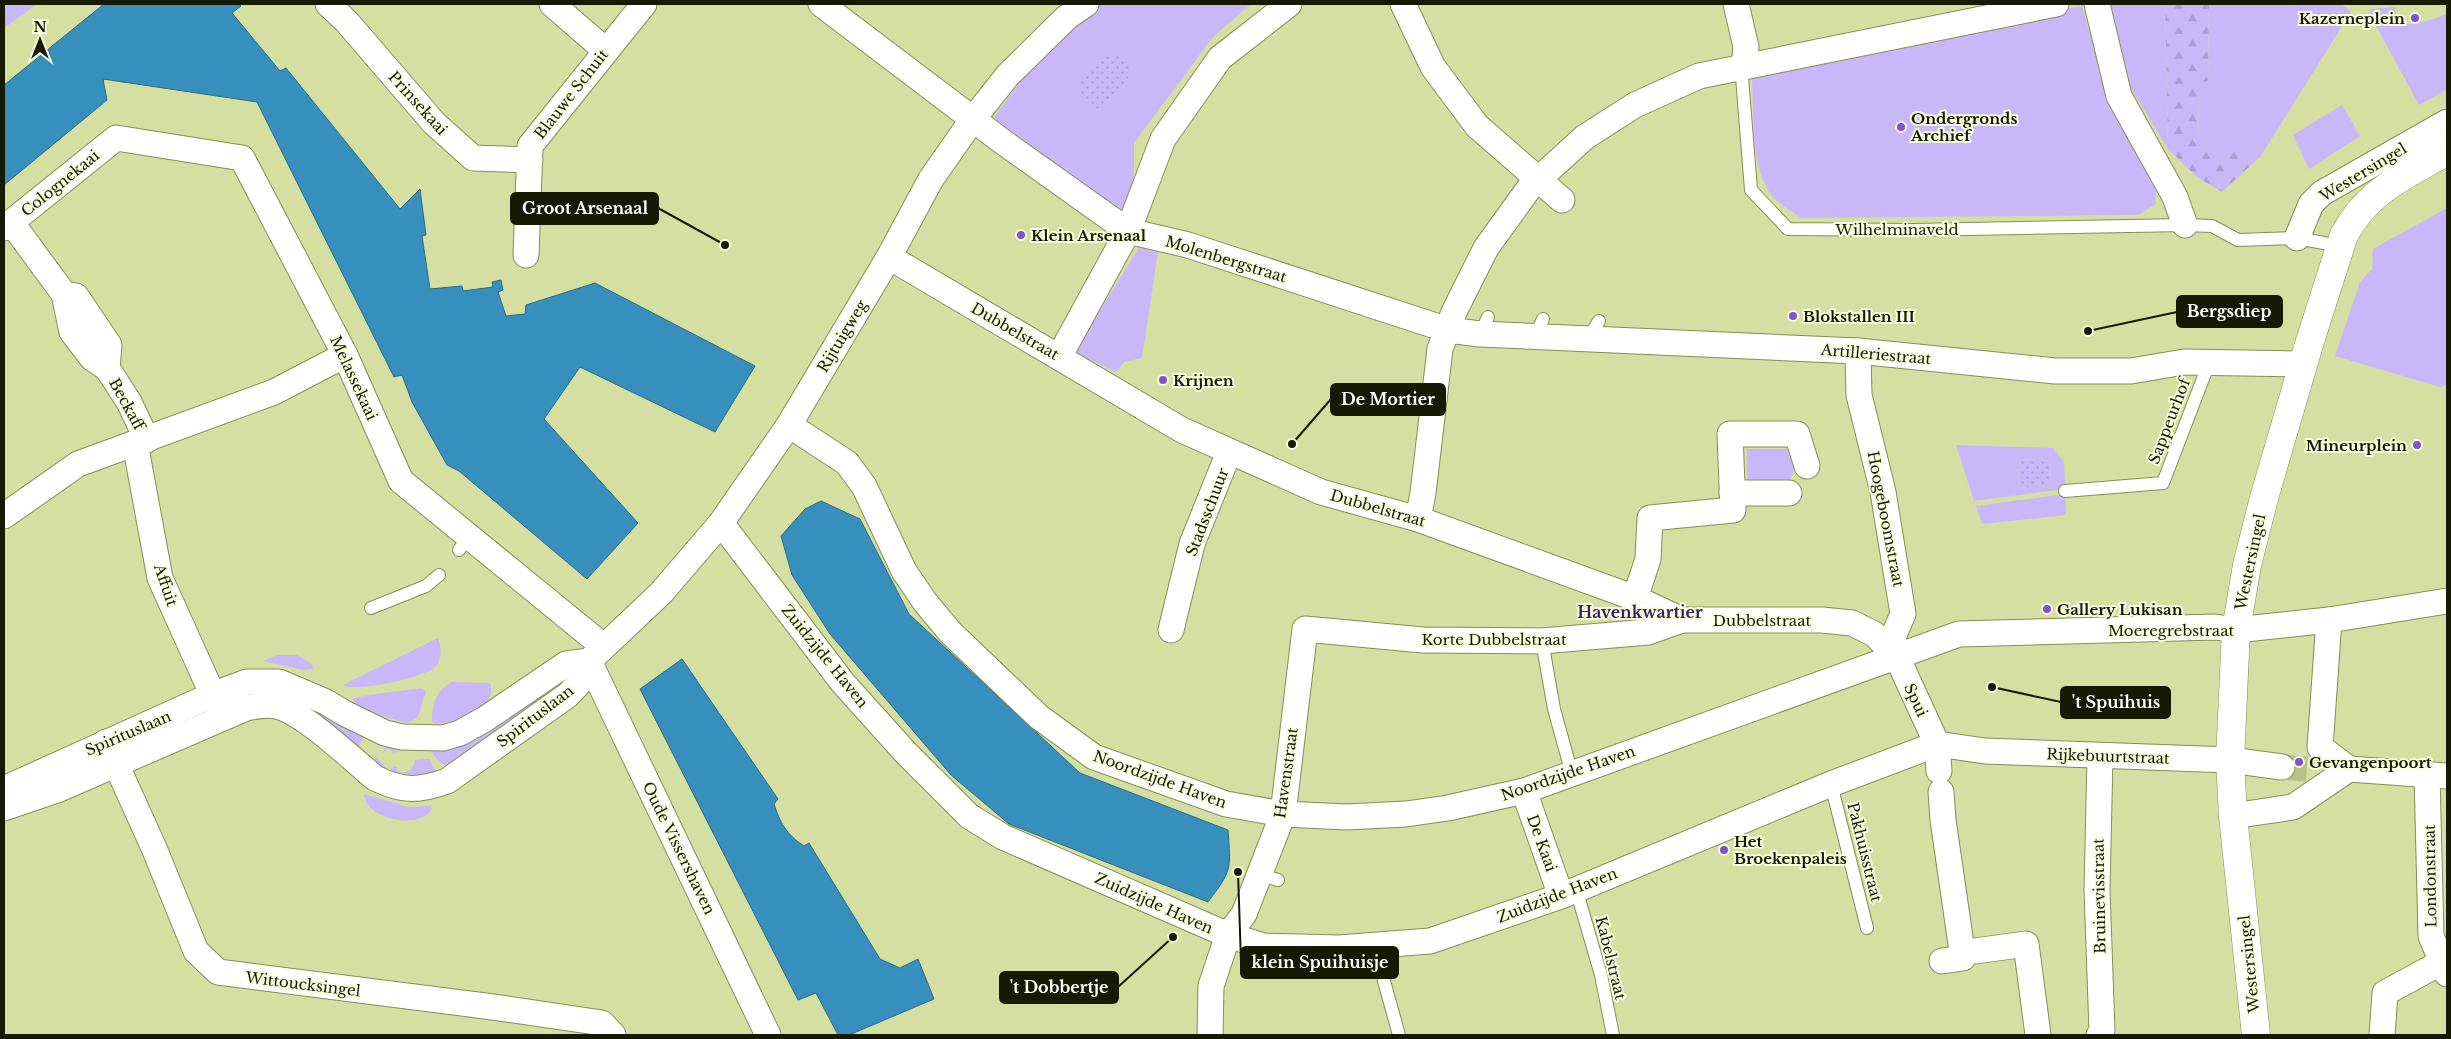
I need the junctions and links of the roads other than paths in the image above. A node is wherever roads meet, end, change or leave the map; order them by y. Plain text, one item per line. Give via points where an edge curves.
1 (328, 4) edge
2 (552, 4) edge
3 (644, 4) edge
4 (821, 4) edge
5 (1086, 4) edge
6 (1289, 4) edge
7 (1404, 4) edge
8 (1736, 4) edge
9 (2056, 4) edge
10 (2097, 4) edge
11 (605, 50) junction
12 (1744, 66) junction
13 (973, 119) junction
14 (2447, 122) edge
15 (116, 138) joint
16 (2447, 151) edge
17 (530, 160) junction
18 (1537, 180) junction
19 (1562, 200) dead end
20 (2185, 224) junction
21 (8, 226) edge
22 (1128, 231) junction
23 (2297, 238) junction
24 (2340, 246) junction
25 (526, 255) dead end
26 (888, 258) junction
27 (1448, 330) junction
28 (1858, 351) junction
29 (345, 355) junction
30 (1059, 357) junction
31 (2209, 362) junction
32 (2304, 364) junction
33 (790, 425) junction
34 (141, 442) junction
35 (1229, 452) junction
36 (1807, 466) dead end
37 (2065, 491) dead end
38 (1732, 493) junction
39 (1789, 493) dead end
40 (5, 513) edge
41 (1418, 519) junction
42 (721, 523) junction
43 (439, 575) dead end
44 (1635, 598) junction
45 (2447, 601) edge
46 (371, 608) dead end
47 (1682, 620) junction
48 (2329, 620) junction
49 (1304, 629) joint
50 (1171, 630) dead end
51 (2236, 630) junction
52 (1542, 641) junction
53 (596, 653) junction
54 (1897, 657) junction
55 (212, 695) junction
56 (223, 718) junction
57 (106, 742) junction
58 (1937, 744) junction
59 (1985, 751) joint
60 (2100, 756) junction
61 (2230, 760) junction
62 (118, 765) junction
63 (2282, 767) tunnel mouth
64 (2316, 770) tunnel mouth
65 (2349, 770) junction
66 (1572, 774) junction
67 (2437, 775) edge
68 (1830, 784) junction
69 (4, 789) edge
70 (1524, 791) junction
71 (4, 808) edge
72 (1283, 814) junction
73 (2232, 816) junction
74 (1569, 892) junction
75 (1868, 928) dead end
76 (1228, 935) junction
77 (1975, 950) dead end
78 (1942, 961) dead end
79 (2445, 968) edge
80 (1384, 981) dead end
81 (613, 1035) edge
82 (768, 1035) edge
83 (1210, 1035) edge
84 (1399, 1035) edge
85 (1613, 1035) edge
86 (2038, 1035) edge
87 (2099, 1035) edge
88 (2256, 1035) edge
89 (2382, 1035) edge

1 - 17 street, Prinsekaai via 434,123 473,158
2 - 11 street
3 - 11 street, Blauwe Schuit
4 - 13 street
5 - 13 street, Rijtuigweg via 1067,17 1008,75
6 - 22 street via 1220,58 1200,85 1163,139
7 - 18 street via 1433,67 1477,126
8 - 12 street via 1746,47
9 - 12 street
10 - 20 street via 2119,96 2175,196
11 - 17 street, Blauwe Schuit via 530,146
12 - 18 street via 1699,76 1635,105 1585,137
12 - 20 lane, Wilhelminaveld via 1742,77 1751,190 1788,229 1914,230
13 - 22 street, Molenbergstraat
13 - 26 street, Rijtuigweg via 931,179
14 - 23 street, Westersingel via 2322,193 2311,204
15 - 21 street, Colognekaai
15 - 29 street, Melassekaai via 242,158
16 - 24 main road, Westersingel via 2376,193 2353,219
17 - 25 street, Blauwe Schuit
18 - 19 street
18 - 27 street via 1486,248
20 - 23 lane, Wilhelminaveld via 2212,226 2238,240
21 - 34 street, Beckaff via 64,294 72,332 92,358 107,368 129,402
22 - 27 street, Molenbergstraat via 1188,245
22 - 30 street
23 - 24 lane, Wilhelminaveld
24 - 32 main road, Westersingel
26 - 30 street, Dubbelstraat
26 - 33 street, Rijtuigweg
27 - 28 street, Artilleriestraat via 1484,325 1545,331 1593,330
27 - 41 street via 1440,348
28 - 31 street, Artilleriestraat via 2055,371 2131,371 2184,362
28 - 54 street, Hoogeboomstraat via 1859,395 1883,492 1903,614 1893,638
29 - 34 street via 274,392
29 - 53 street, Melassekaai via 401,480 464,543
30 - 35 street, Dubbelstraat via 1182,430
31 - 32 street, Artilleriestraat
31 - 37 lane, Sappeurhof via 2163,483
32 - 51 main road, Westersingel via 2246,565
33 - 42 street, Rijtuigweg
33 - 72 street, Noordzijde Haven via 847,463 864,486 904,571 925,602 950,632 1039,717 1094,756 1226,804
34 - 40 street via 78,464
34 - 55 street, Affuit via 160,578
35 - 41 street, Dubbelstraat via 1321,492
35 - 50 street, Stadsschuur via 1192,544
36 - 38 street via 1797,434 1730,434
38 - 39 street
38 - 44 street via 1733,510 1650,518 1648,559
41 - 44 street, Dubbelstraat
42 - 53 street, Rijtuigweg via 661,593
42 - 76 street, Zuidzijde Haven via 844,683 906,753 969,816 1003,837
43 - 46 lane via 426,586
44 - 47 street, Dubbelstraat
45 - 48 street, Moeregrebstraat
47 - 52 street, Korte Dubbelstraat via 1648,632
47 - 54 street, Dubbelstraat via 1852,623 1874,634
48 - 51 street, Moeregrebstraat
48 - 65 street via 2320,747
49 - 52 street, Korte Dubbelstraat via 1423,640
49 - 72 street, Havenstraat
51 - 54 street, Moeregrebstraat via 2215,627 1960,634
51 - 61 main road, Westersingel
52 - 66 lane via 1554,709
53 - 55 street, Spirituslaan via 566,664 485,719 443,738 386,733 279,682 247,682
53 - 56 street, Spirituslaan via 584,678 568,694 447,781 424,789 390,785 376,778 298,715 280,706 254,706
53 - 82 street, Oude Vissershaven
54 - 58 street, Spui
54 - 66 street, Noordzijde Haven
55 - 56 street, Affuit
55 - 57 street, Spirituslaan
56 - 62 street, Spirituslaan
57 - 62 street, Wittoucksingel
57 - 69 street, Spirituslaan
58 - 59 street, Zuidzijde Haven
58 - 68 street, Zuidzijde Haven
58 - 78 street via 1943,820 1963,958
59 - 60 street, Rijkebuurtstraat
60 - 61 street, Rijkebuurtstraat
60 - 87 street, Bruinevisstraat via 2097,890 2102,1032
61 - 63 street, Rijkebuurtstraat
61 - 73 main road, Westersingel
62 - 71 street, Spirituslaan
62 - 81 street, Wittoucksingel via 196,951 218,972 602,1023
64 - 65 street
65 - 67 street
65 - 73 street via 2293,807
66 - 70 street, Noordzijde Haven
67 - 79 street, Londonstraat via 2431,936
68 - 74 street, Zuidzijde Haven
68 - 75 lane, Pakhuisstraat
70 - 72 street, Noordzijde Haven via 1406,814 1347,817
70 - 74 street, De Kaai
72 - 76 street, Havenstraat via 1269,877
73 - 88 main road, Westersingel
74 - 76 street, Zuidzijde Haven via 1430,941 1416,943 1339,948 1263,946
74 - 85 lane, Kabelstraat via 1601,975
76 - 83 street, Havenstraat via 1211,986
77 - 86 street via 2026,944
79 - 89 street via 2385,993
80 - 84 lane

